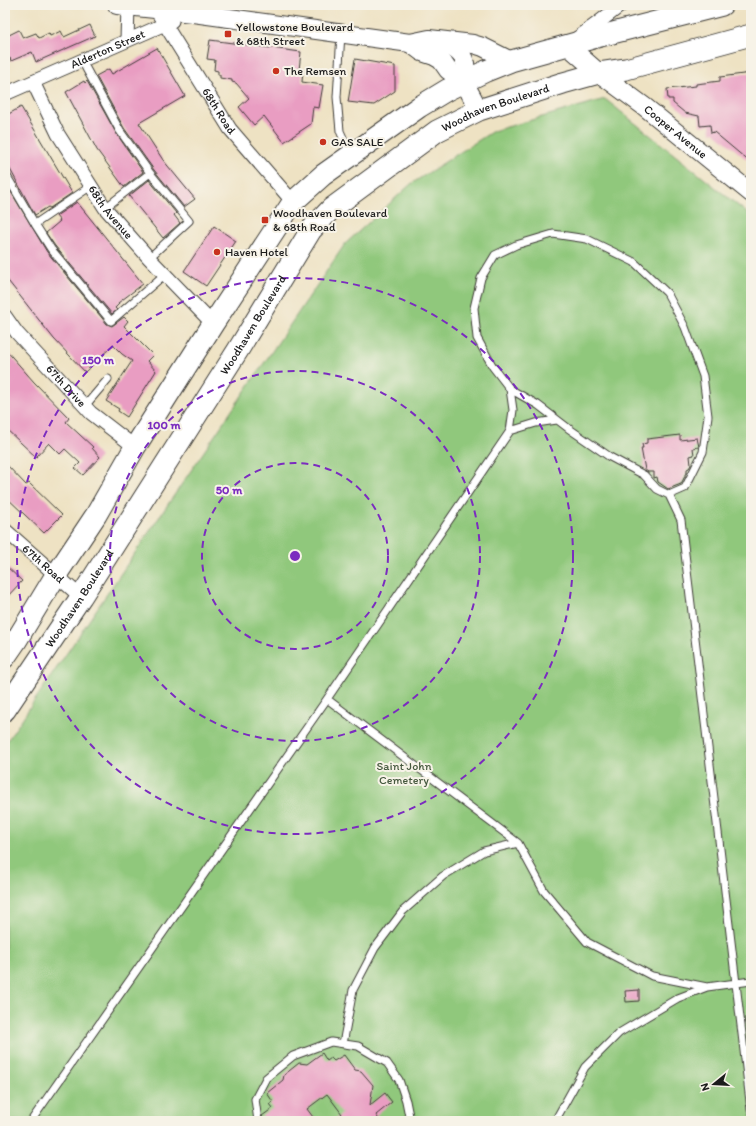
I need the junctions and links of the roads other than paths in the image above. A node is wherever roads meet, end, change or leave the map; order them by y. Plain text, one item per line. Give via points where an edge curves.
1 (210, 5) edge
2 (620, 5) edge
3 (722, 5) edge
4 (123, 6) edge
5 (193, 13) junction
6 (161, 17) junction
7 (341, 34) junction
8 (751, 35) edge
9 (127, 40) junction
10 (437, 40) junction
11 (410, 43) junction
12 (566, 45) junction
13 (82, 62) junction
14 (511, 62) junction
15 (599, 73) junction
16 (33, 82) junction
17 (464, 82) junction
18 (5, 94) edge
19 (479, 110) junction
20 (351, 156) junction
21 (5, 173) edge
22 (150, 173) junction
23 (91, 186) junction
24 (751, 193) edge
25 (293, 202) junction
26 (105, 208) junction
27 (35, 224) junction
28 (148, 258) junction
29 (164, 275) junction
30 (5, 316) edge
31 (213, 324) junction
32 (108, 379) dead end
33 (510, 389) junction
34 (85, 406) junction
35 (558, 420) junction
36 (510, 431) junction
37 (135, 447) junction
38 (669, 495) junction
39 (5, 530) edge
40 (56, 575) junction
41 (82, 597) junction
42 (5, 657) edge
43 (327, 699) junction
44 (5, 710) edge
45 (518, 843) junction
46 (751, 981) edge
47 (736, 983) junction
48 (707, 986) junction
49 (343, 1044) junction
50 (751, 1110) edge
51 (31, 1121) edge
52 (258, 1121) edge
53 (410, 1121) edge
54 (555, 1121) edge

1 - 5 street
2 - 12 street
3 - 12 main road
4 - 6 street
4 - 9 street
5 - 6 street
5 - 7 street
6 - 9 street, Alderton Street
6 - 25 street, 68th Road via 230,129
7 - 11 street
7 - 20 lane via 336,97 340,131
8 - 15 main road, Woodhaven Boulevard via 626,69
9 - 13 street, Alderton Street
10 - 11 street
10 - 14 street via 484,47
10 - 17 street via 458,52 463,58
11 - 17 street via 440,60
12 - 14 main road
12 - 15 street, Cooper Avenue
13 - 16 street, Alderton Street
13 - 22 lane via 120,130
14 - 17 main road
15 - 19 main road, Woodhaven Boulevard
15 - 24 street, Cooper Avenue
16 - 18 street, Alderton Street
16 - 23 street, 68th Avenue via 58,134
17 - 19 street
17 - 20 main road via 419,107
19 - 41 main road, Woodhaven Boulevard via 437,131 336,205 311,230
20 - 25 main road via 323,175
21 - 27 lane
22 - 26 lane
22 - 28 lane via 189,221
23 - 26 street, 68th Avenue
23 - 27 lane
25 - 31 main road
26 - 28 street, 68th Avenue
27 - 29 lane via 52,249 111,321
28 - 29 street, 68th Avenue
29 - 31 street, 68th Avenue
30 - 34 street, 67th Drive via 17,333
31 - 37 main road
32 - 34 lane
33 - 35 lane
33 - 36 lane via 513,410
33 - 38 lane via 493,368 477,338 474,308 481,278 495,256 516,245 553,234 587,239 634,262 667,293 685,327 703,376 708,416 703,452 685,488
34 - 37 street, 67th Drive
35 - 36 lane
35 - 38 lane via 610,457 644,475 657,489
36 - 43 lane
37 - 40 main road via 96,515
38 - 47 lane via 681,520
39 - 40 street, 67th Road
40 - 41 street, 67th Road
40 - 42 main road
41 - 44 main road, Woodhaven Boulevard
43 - 45 lane
43 - 51 lane
45 - 48 lane via 544,891 587,942 652,976
45 - 49 lane via 484,851 443,876 403,911 375,948 353,990
46 - 47 lane
47 - 48 lane
47 - 50 lane
48 - 54 lane via 678,998 619,1034 585,1066
49 - 52 lane via 331,1042 293,1056 266,1078 255,1099
49 - 53 lane via 358,1046 387,1063 400,1080

